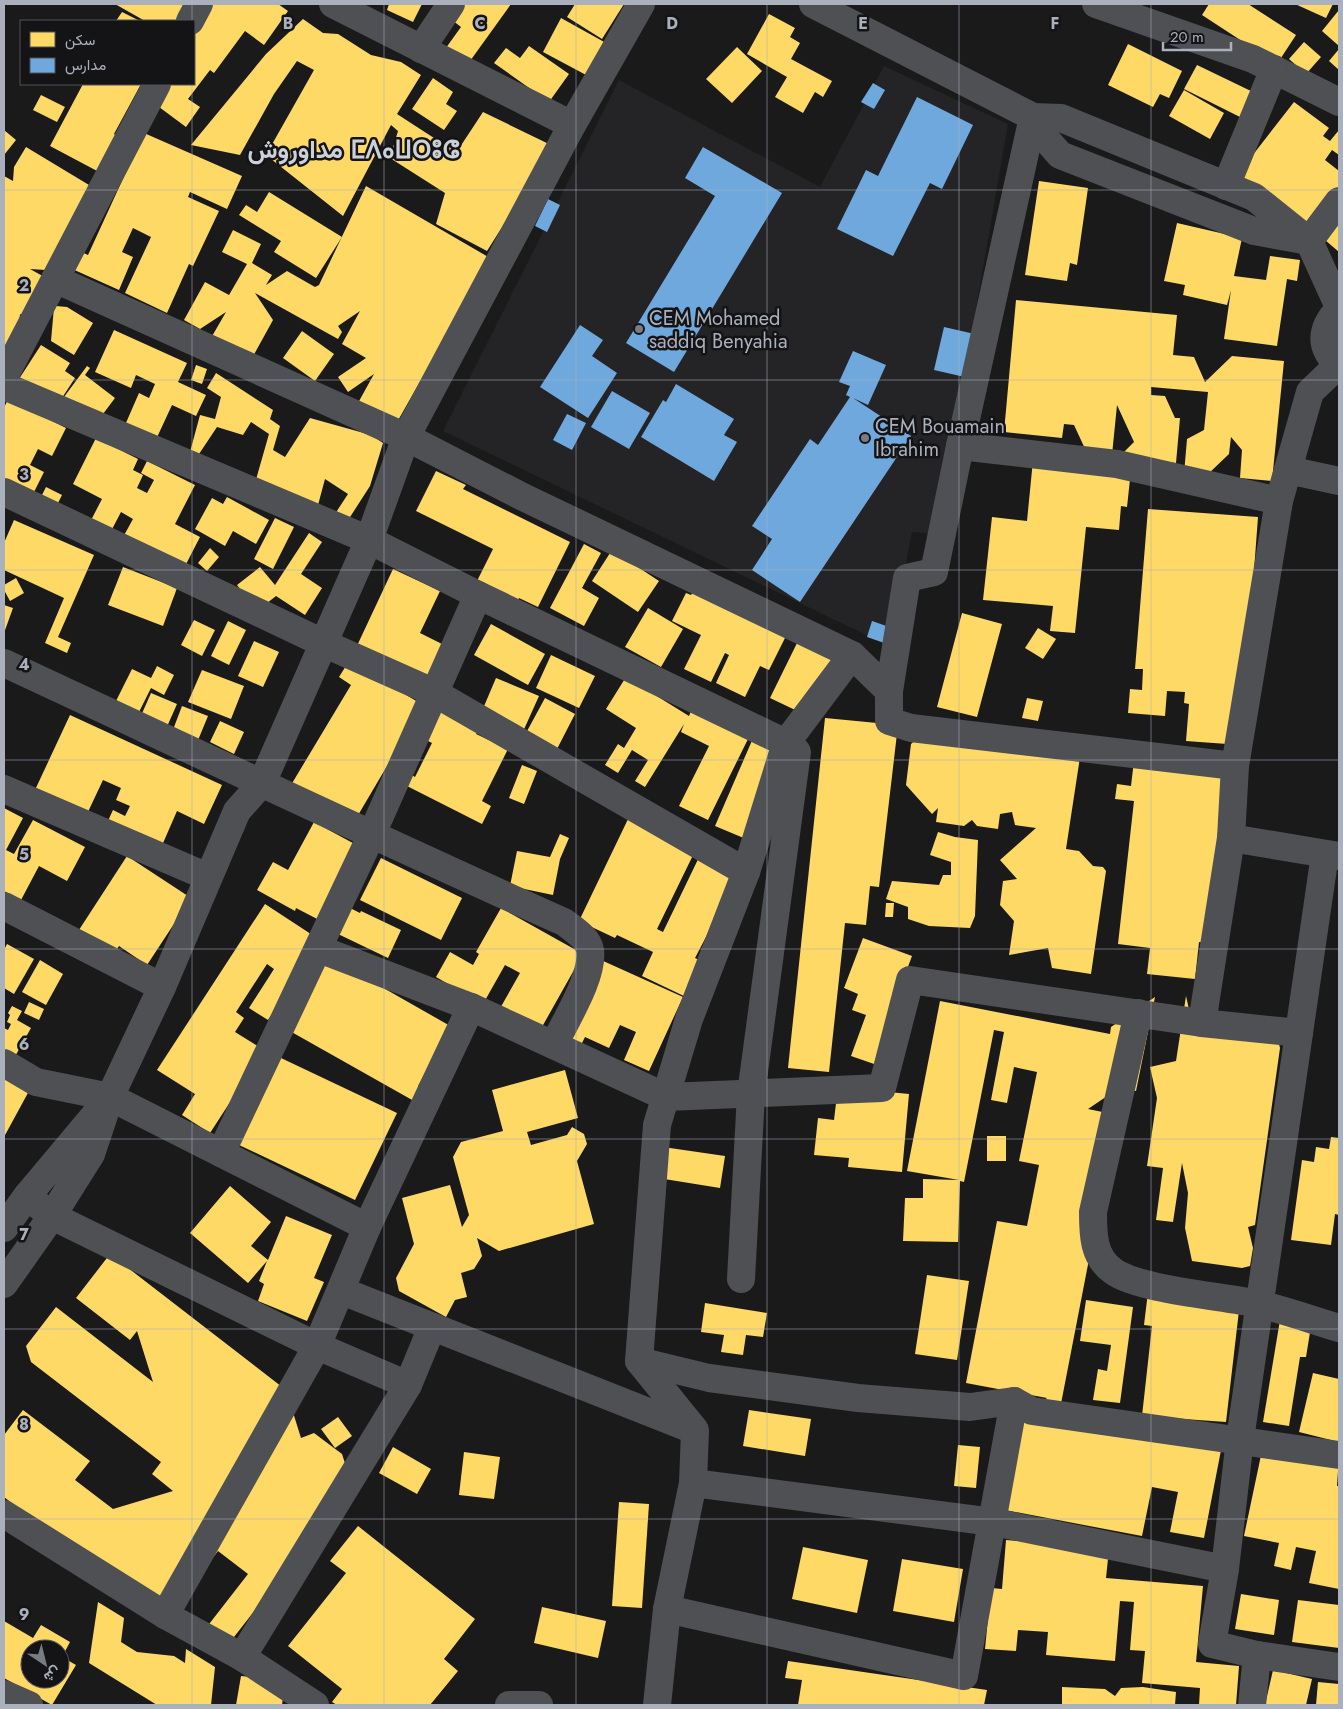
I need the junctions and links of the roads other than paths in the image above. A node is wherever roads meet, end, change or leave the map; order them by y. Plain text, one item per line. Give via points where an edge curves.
1 (199, 4) edge
2 (332, 4) edge
3 (451, 4) edge
4 (641, 4) edge
5 (813, 4) edge
6 (1096, 4) edge
7 (191, 20) edge
8 (421, 49) junction
9 (1274, 70) junction
10 (156, 85) edge
11 (1339, 102) edge
12 (1032, 120) junction
13 (572, 125) junction
14 (1226, 186) junction
15 (1339, 201) edge
16 (1309, 241) junction
17 (55, 278) junction
18 (1339, 308) edge
19 (1339, 365) edge
20 (4, 377) edge
21 (4, 386) edge
22 (406, 437) junction
23 (960, 446) junction
24 (1288, 470) junction
25 (1339, 481) edge
26 (4, 492) edge
27 (1279, 501) junction
28 (369, 540) junction
29 (478, 595) junction
30 (323, 643) junction
31 (852, 655) junction
32 (4, 663) edge
33 (889, 691) junction
34 (434, 692) junction
35 (794, 733) junction
36 (1235, 766) junction
37 (262, 783) junction
38 (4, 789) edge
39 (371, 836) junction
40 (1231, 838) junction
41 (1332, 855) edge
42 (746, 872) junction
43 (208, 877) junction
44 (4, 906) edge
45 (320, 949) junction
46 (162, 987) junction
47 (471, 1007) junction
48 (1138, 1013) junction
49 (1202, 1023) junction
50 (1299, 1033) junction
51 (554, 1045) junction
52 (4, 1063) edge
53 (751, 1094) junction
54 (110, 1097) junction
55 (666, 1097) junction
56 (221, 1153) junction
57 (27, 1196) junction
58 (52, 1216) junction
59 (367, 1227) junction
60 (4, 1228) edge
61 (741, 1279) dead end
62 (4, 1284) edge
63 (342, 1291) junction
64 (1259, 1304) junction
65 (432, 1327) junction
66 (1339, 1328) edge
67 (317, 1346) junction
68 (639, 1361) junction
69 (408, 1385) junction
70 (1014, 1400) junction
71 (695, 1430) junction
72 (1240, 1439) junction
73 (1339, 1455) edge
74 (694, 1483) junction
75 (4, 1514) edge
76 (993, 1522) junction
77 (1225, 1569) junction
78 (667, 1609) junction
79 (165, 1615) junction
80 (1257, 1654) junction
81 (242, 1657) junction
82 (1339, 1667) edge
83 (4, 1694) edge
84 (29, 1705) edge
85 (315, 1705) edge
86 (508, 1705) edge
87 (539, 1705) edge
88 (657, 1705) edge
89 (1252, 1705) edge

1 - 7 street
2 - 8 street
3 - 8 street
4 - 13 street
5 - 12 street
6 - 9 street via 1253,59
8 - 13 street
9 - 11 street
9 - 14 street
10 - 17 street
12 - 14 street via 1061,118
12 - 16 street via 1060,155 1254,231
12 - 23 street
13 - 22 street
14 - 16 street via 1254,197
15 - 16 street
16 - 18 street
17 - 20 street
17 - 22 street
18 - 19 street via 1328,320 1324,336 1327,352
19 - 24 street via 1310,392
21 - 28 street
22 - 28 street
22 - 31 street
23 - 27 street via 1117,464
23 - 33 street via 934,572 907,578
24 - 25 street
24 - 27 street
26 - 30 street
27 - 36 street
28 - 29 street
28 - 30 street
29 - 34 street
29 - 35 street
30 - 34 street
30 - 37 street
31 - 33 street
31 - 35 street
32 - 37 street
33 - 36 street via 889,721 911,728
34 - 39 street
34 - 42 street
35 - 42 street
35 - 53 street
36 - 40 street
37 - 39 street
37 - 43 street via 237,811
38 - 43 street
39 - 45 street
39 - 51 street via 564,922 582,936 590,950 587,973
40 - 41 street
40 - 49 street
41 - 50 street
42 - 55 street via 689,1019
43 - 46 street
44 - 46 street
45 - 47 street
45 - 56 street
46 - 54 street
47 - 51 street
47 - 59 street
48 - 49 street
48 - 53 street via 910,980 882,1088
48 - 64 street via 1092,1212 1092,1239 1103,1261 1113,1271 1136,1282
49 - 50 street
50 - 64 street
51 - 55 street
52 - 54 street via 36,1082
53 - 55 street
53 - 61 street
54 - 56 street
54 - 57 street
54 - 58 street via 91,1154
55 - 68 street via 657,1125
56 - 59 street
57 - 58 street
57 - 60 street
58 - 62 street
58 - 67 street
59 - 63 street
63 - 65 street
63 - 67 street
64 - 66 street
64 - 72 street
65 - 69 street
65 - 71 street
67 - 69 street
67 - 79 street
68 - 70 street via 709,1378 858,1398 970,1407
68 - 71 street
69 - 81 street
70 - 72 street via 1032,1411
70 - 76 street
71 - 74 street
72 - 73 street
72 - 77 street
74 - 76 street
74 - 78 street
75 - 79 street
76 - 77 street
76 - 78 street via 964,1676
77 - 80 street via 1212,1644
78 - 88 street
79 - 81 street
80 - 82 street
80 - 89 street
81 - 85 street
83 - 84 street
86 - 87 street

